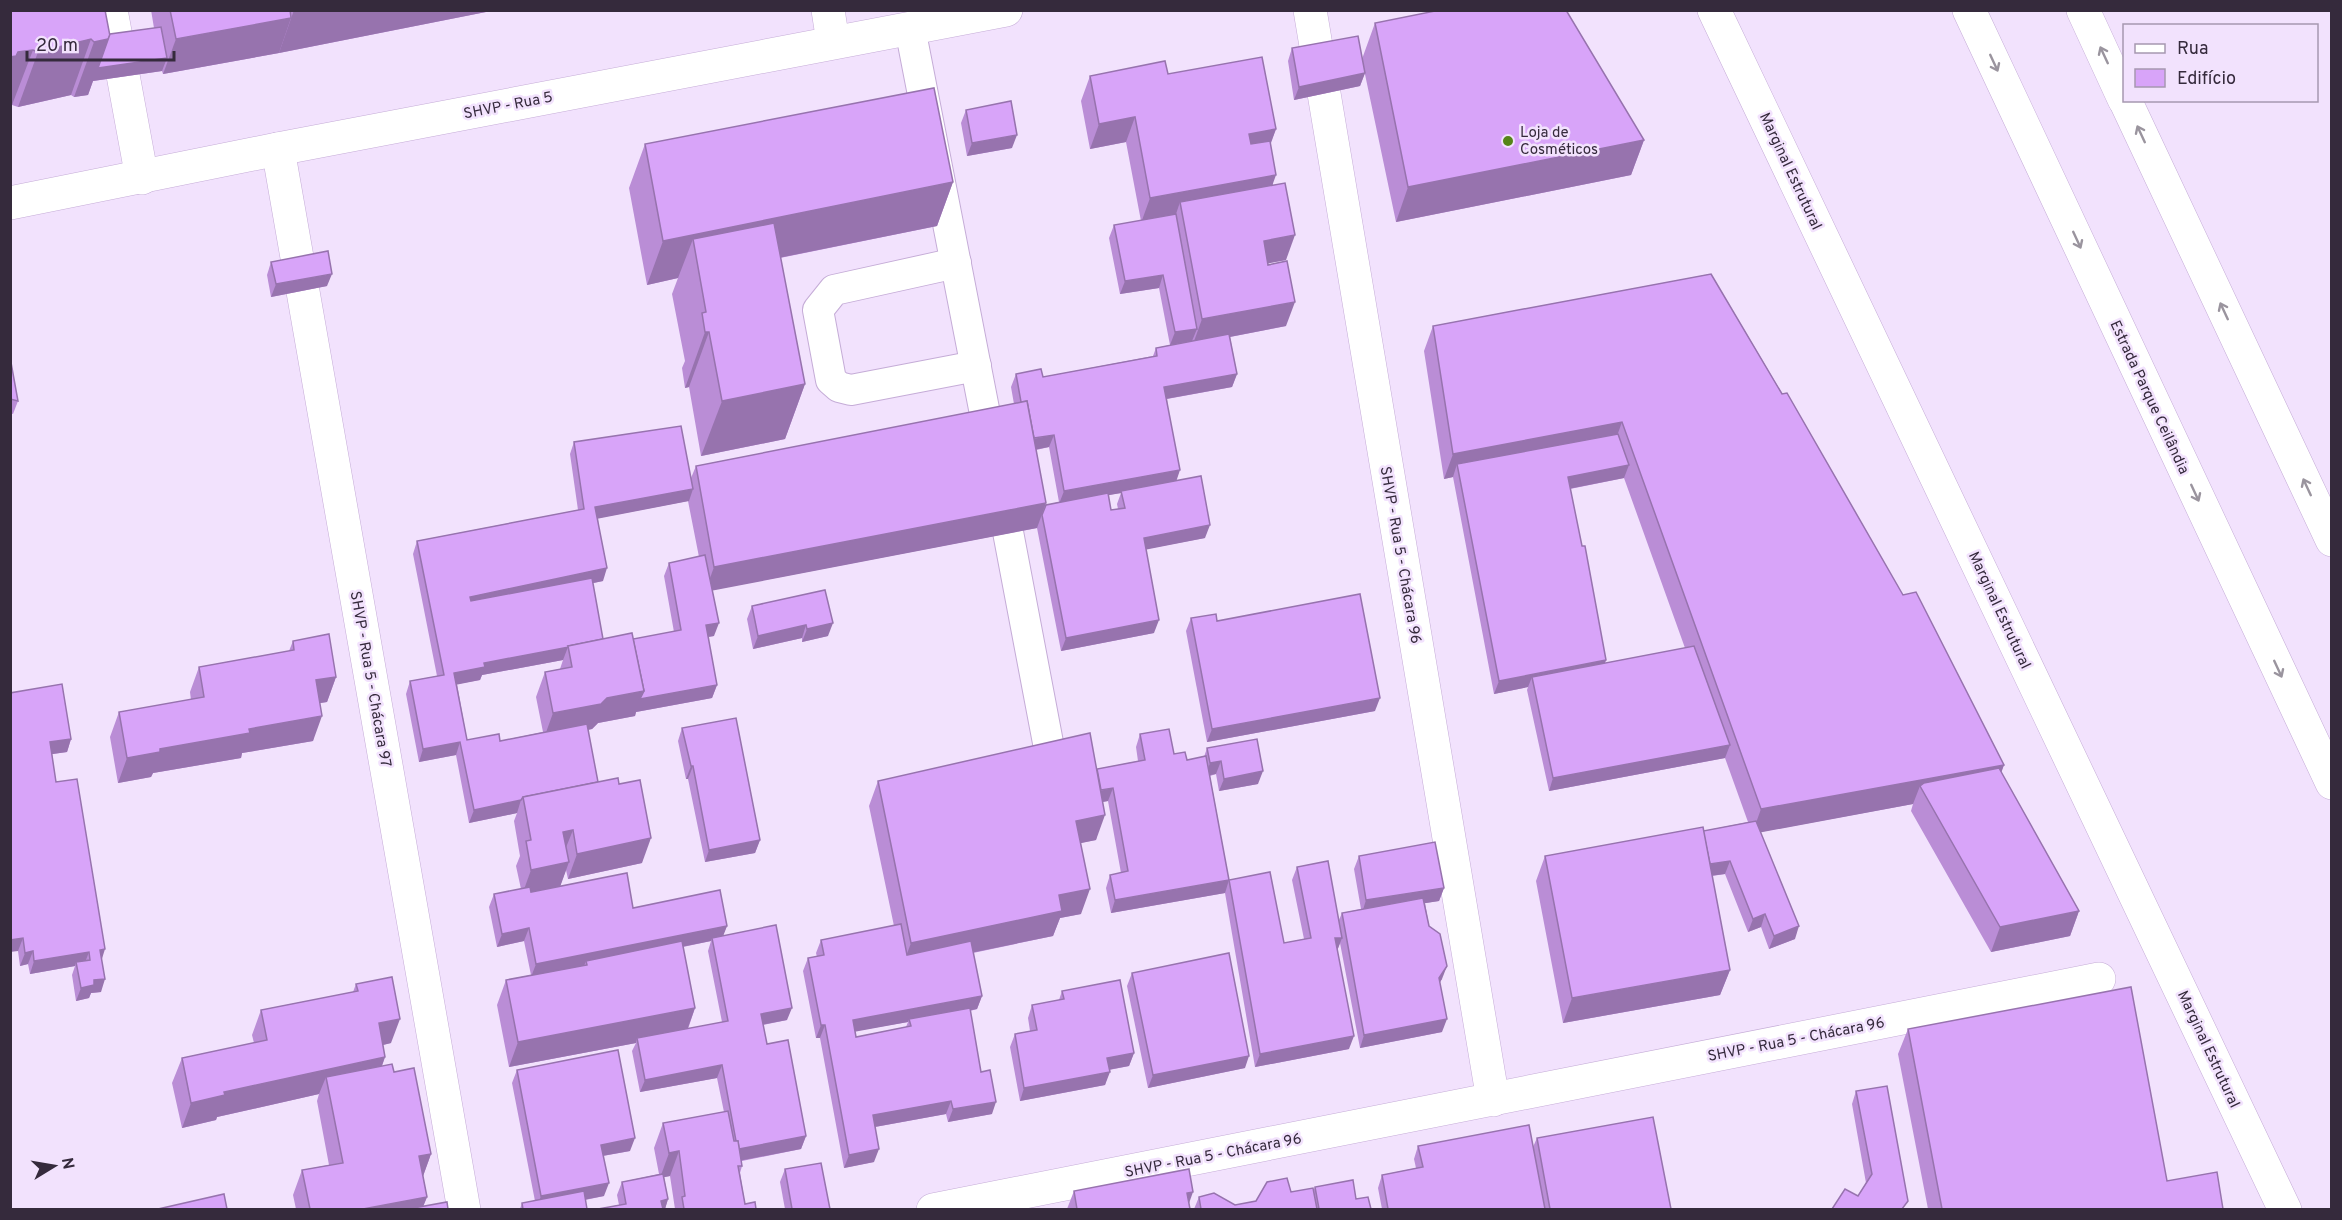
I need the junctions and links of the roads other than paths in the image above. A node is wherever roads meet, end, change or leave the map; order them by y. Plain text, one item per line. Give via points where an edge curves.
1 (111, 10) edge
2 (828, 10) edge
3 (1006, 10) edge
4 (1310, 10) edge
5 (1714, 10) edge
6 (1969, 10) edge
7 (2083, 10) edge
8 (910, 28) junction
9 (833, 42) junction
10 (2123, 96) edge
11 (2126, 102) edge
12 (278, 149) junction
13 (142, 178) junction
14 (10, 203) edge
15 (956, 263) junction
16 (976, 366) junction
17 (2331, 540) edge
18 (1049, 748) edge
19 (2331, 783) edge
20 (2099, 979) dead end
21 (1493, 1100) junction
22 (464, 1209) edge
23 (933, 1209) edge
24 (2285, 1209) edge

1 - 13 main road
2 - 9 main road
3 - 8 main road, SHVP - Rua 5
4 - 21 main road, SHVP - Rua 5 - Chácara 96
5 - 24 main road, Marginal Estrutural
6 -> 19 main road, Estrada Parque Ceilândia
10 -> 7 main road
8 - 9 main road, SHVP - Rua 5
8 - 15 lane
9 - 12 main road, SHVP - Rua 5
17 -> 11 main road
12 - 13 main road, SHVP - Rua 5
12 - 22 main road, SHVP - Rua 5 - Chácara 97
13 - 14 main road, SHVP - Rua 5
15 - 16 lane
15 - 16 lane via 834,290 818,310 831,380 838,387 851,390
16 - 18 lane
20 - 21 main road, SHVP - Rua 5 - Chácara 96
21 - 23 main road, SHVP - Rua 5 - Chácara 96

